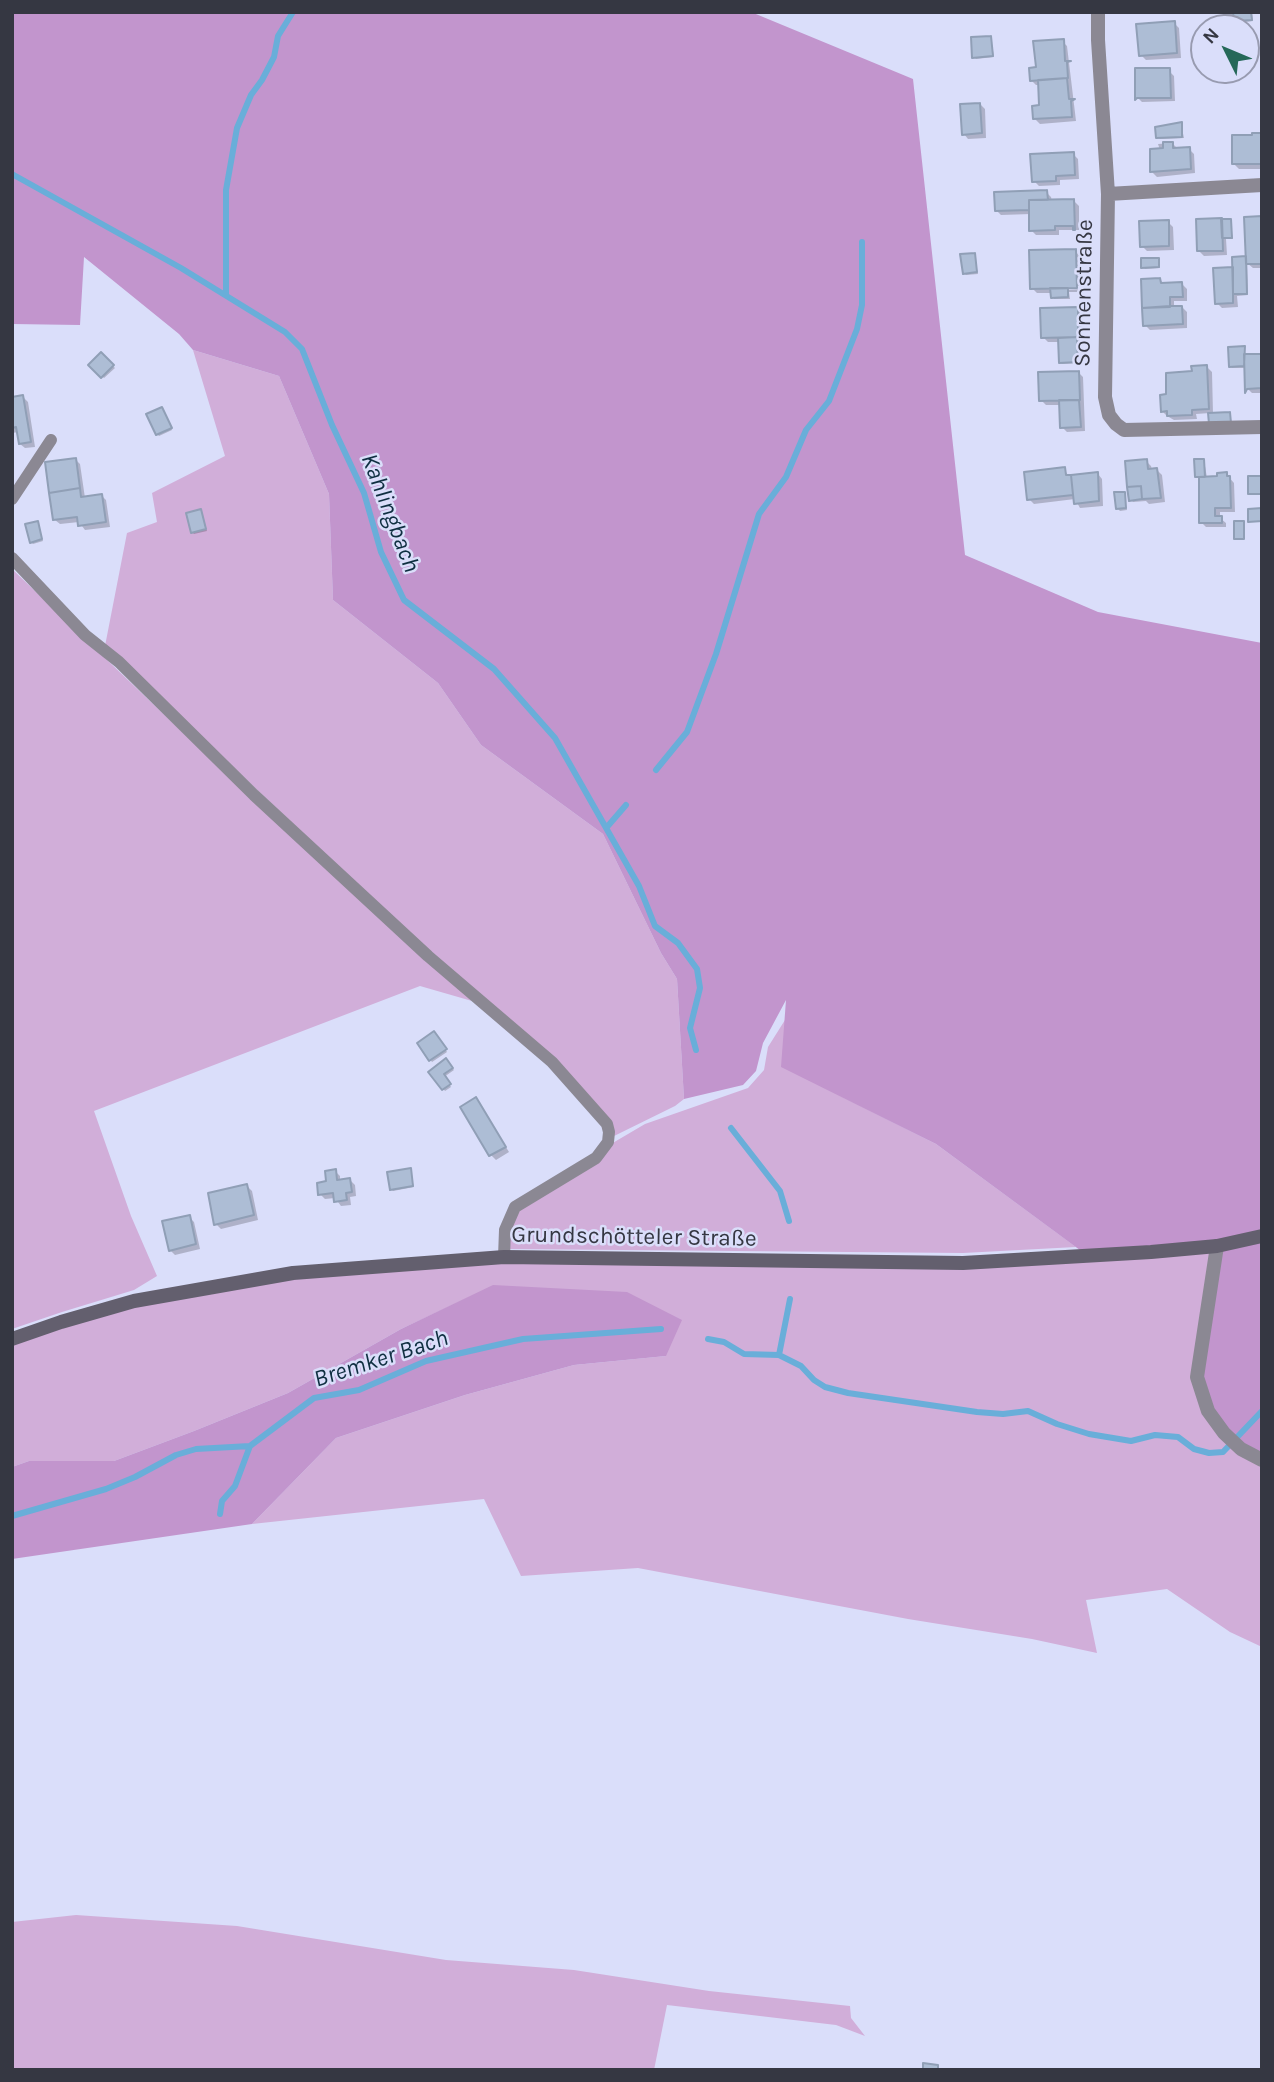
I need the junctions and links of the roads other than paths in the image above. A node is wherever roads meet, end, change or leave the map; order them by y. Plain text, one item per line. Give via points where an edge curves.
1 (1098, 12) edge
2 (1262, 185) edge
3 (1108, 194) junction
4 (1262, 427) edge
5 (51, 440) dead end
6 (12, 499) edge
7 (12, 558) edge
8 (1262, 1236) edge
9 (1217, 1245) junction
10 (504, 1257) junction
11 (12, 1339) edge
12 (1262, 1460) edge

1 - 3 street, Sonnenstraße
2 - 3 street
3 - 4 street, Sonnenstraße via 1105,397 1109,415 1124,430
5 - 6 lane
7 - 10 lane via 85,635 119,662 254,795 428,956 552,1062 607,1124 608,1142 596,1158 515,1207 505,1230
8 - 9 main road, Grundschötteler Straße
9 - 10 main road, Grundschötteler Straße via 962,1263
9 - 12 street via 1197,1377 1208,1411 1224,1433
10 - 11 main road, Grundschötteler Straße via 293,1273 134,1301

